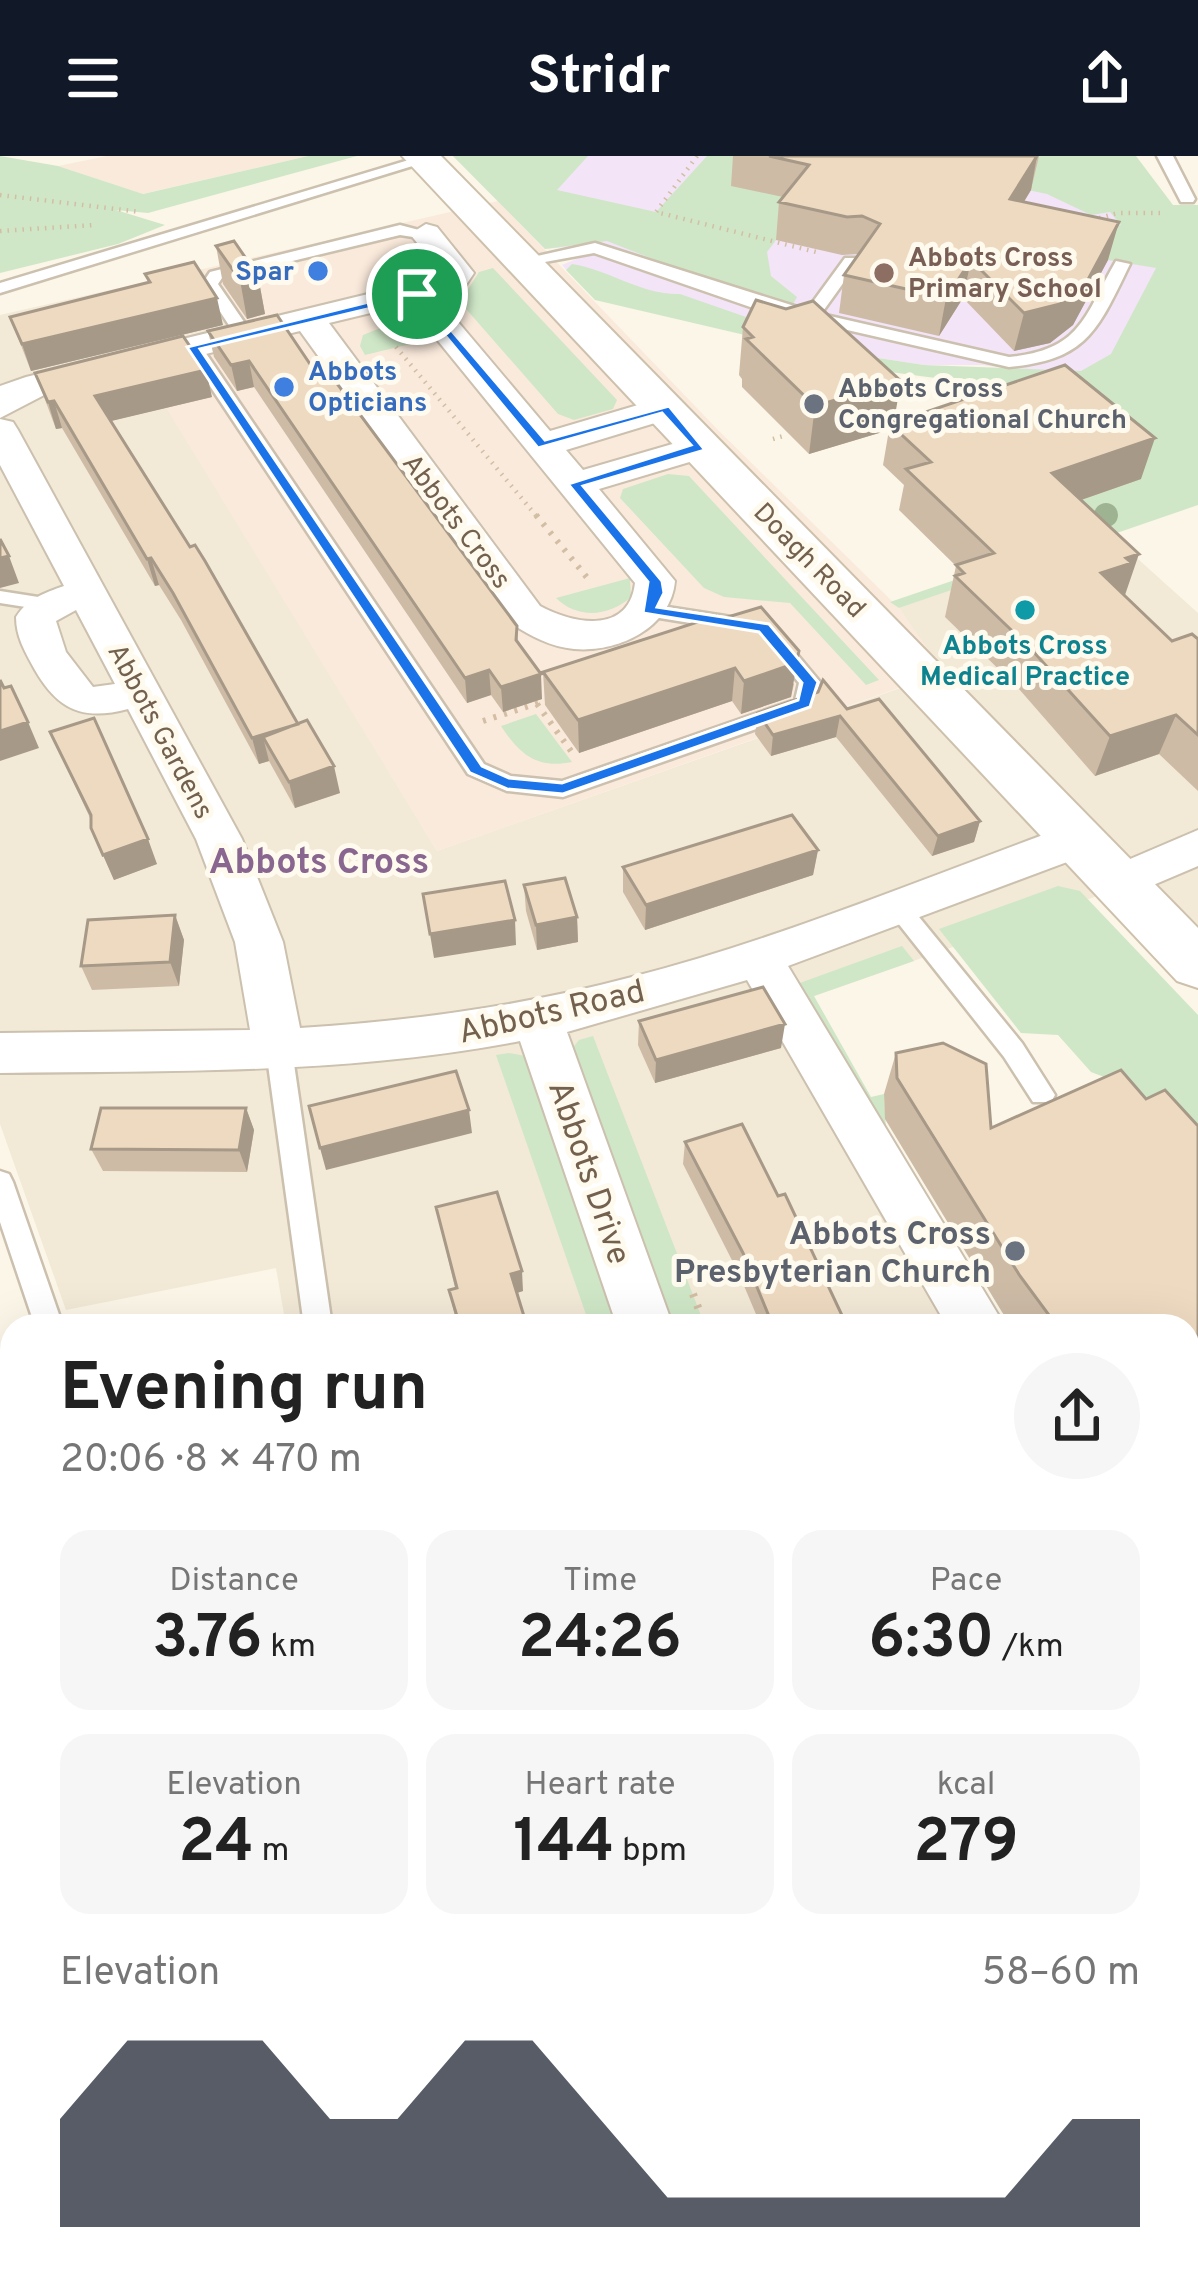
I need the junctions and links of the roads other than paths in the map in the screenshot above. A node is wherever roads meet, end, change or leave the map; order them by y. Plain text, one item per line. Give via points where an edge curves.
1 (1165, 156) edge
2 (422, 158) edge
3 (1180, 206) road end
4 (426, 234) joint
5 (523, 261) junction
6 (851, 261) edge
7 (1122, 264) dead end
8 (0, 288) edge
9 (417, 294) junction
10 (812, 315) junction
11 (309, 320) junction
12 (244, 335) junction
13 (193, 347) junction
14 (0, 407) edge
15 (665, 408) junction
16 (0, 430) edge
17 (543, 445) junction
18 (700, 447) junction
19 (575, 484) junction
20 (0, 597) edge
21 (69, 598) junction
22 (648, 610) junction
23 (140, 692) junction
24 (1078, 840) junction
25 (1198, 847) edge
26 (1118, 883) junction
27 (898, 907) junction
28 (758, 958) junction
29 (1198, 965) edge
30 (536, 1018) junction
31 (279, 1049) junction
32 (0, 1053) edge
33 (1042, 1095) dead end
34 (0, 1182) edge
35 (45, 1314) edge
36 (316, 1314) edge
37 (642, 1314) edge
38 (970, 1314) edge

1 - 3 lane
2 - 5 main road, Doagh Road
2 - 8 lane
4 - 9 street via 458,272 451,284
4 - 12 lane via 400,230 216,275 210,284
5 - 10 lane via 595,248
5 - 15 main road, Doagh Road
6 - 10 lane
7 - 10 lane via 1088,331 1046,361 1009,362
9 - 11 street
9 - 17 street
11 - 12 street
11 - 22 street, Abbots Cross via 526,615 562,634 587,636
12 - 13 street
13 - 14 street via 38,384
13 - 22 lane via 476,770 507,783 563,789 805,704 810,682 764,628
15 - 17 street
15 - 18 main road, Doagh Road
16 - 21 street, Abbots Gardens
17 - 19 street
18 - 19 street
18 - 24 main road, Doagh Road
19 - 22 street via 655,581
20 - 21 lane
21 - 23 street, Abbots Gardens
21 - 23 street via 36,617 34,631 69,695 85,703
23 - 31 street, Abbots Gardens via 219,838 259,941
24 - 26 main road, Doagh Road
24 - 27 street, Abbots Road
25 - 26 street
26 - 29 main road, Doagh Road
27 - 28 street, Abbots Road
27 - 33 lane
28 - 30 street, Abbots Road
28 - 38 street
30 - 31 street, Abbots Road
30 - 37 street, Abbots Drive
31 - 32 street, Abbots Road
31 - 36 lane
34 - 35 lane

